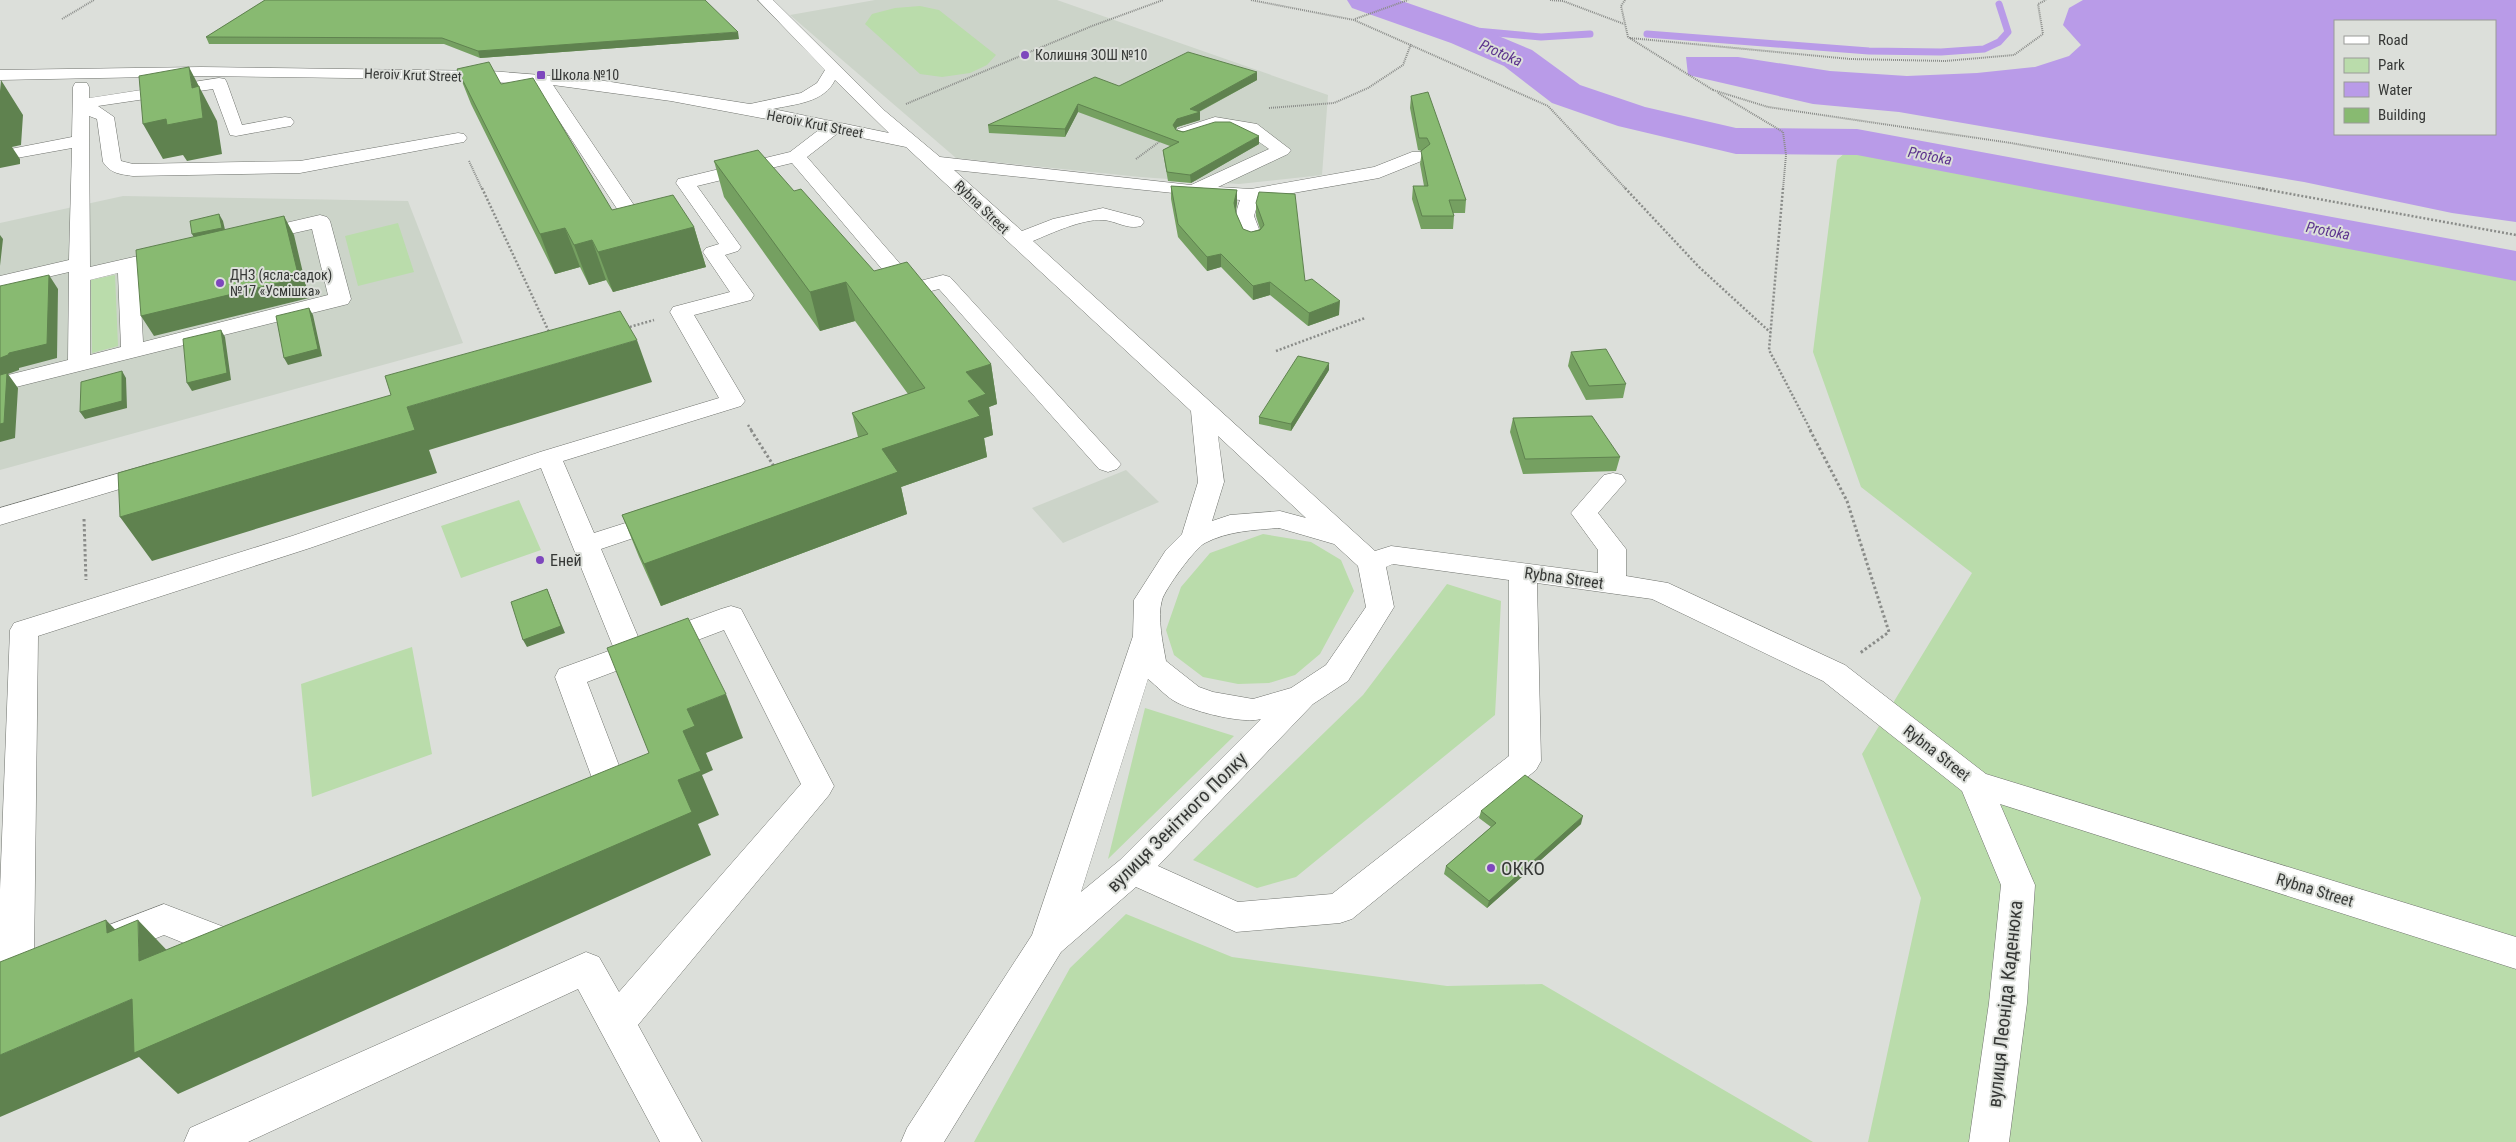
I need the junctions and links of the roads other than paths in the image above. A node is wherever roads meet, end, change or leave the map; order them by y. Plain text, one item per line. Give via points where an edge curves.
1 (765, 0) edge
2 (82, 71) junction
3 (832, 71) junction
4 (0, 75) edge
5 (542, 81) junction
6 (81, 104) junction
7 (743, 110) junction
8 (285, 122) dead end
9 (834, 127) junction
10 (1184, 133) edge
11 (458, 138) road end
12 (80, 141) junction
13 (912, 143) junction
14 (0, 156) edge
15 (796, 156) junction
16 (1418, 156) edge
17 (935, 162) junction
18 (1194, 191) junction
19 (1251, 195) junction
20 (1134, 222) dead end
21 (636, 223) edge
22 (1252, 237) edge
23 (234, 240) edge
24 (1017, 240) junction
25 (196, 249) edge
26 (128, 264) junction
27 (79, 270) junction
28 (0, 282) edge
29 (132, 351) junction
30 (79, 364) junction
31 (0, 384) edge
32 (1203, 410) junction
33 (549, 457) junction
34 (178, 464) edge
35 (1108, 464) dead end
36 (1613, 481) dead end
37 (688, 510) edge
38 (0, 516) edge
39 (1194, 537) junction
40 (1345, 538) junction
41 (586, 545) junction
42 (1371, 563) junction
43 (1523, 572) junction
44 (1612, 584) junction
45 (1147, 635) junction
46 (631, 654) junction
47 (1301, 697) junction
48 (1976, 783) junction
49 (564, 803) edge
50 (1132, 870) junction
51 (270, 924) edge
52 (1048, 941) junction
53 (2516, 953) edge
54 (616, 1023) junction
55 (204, 1142) edge
56 (682, 1142) edge
57 (920, 1142) edge
58 (1989, 1142) edge

1 - 3 street, Rybna Street
2 - 4 street, Heroiv Krut Street
2 - 5 street, Heroiv Krut Street via 366,73
2 - 6 street
3 - 7 street via 824,86 806,97
3 - 13 street, Rybna Street
5 - 7 street, Heroiv Krut Street via 591,84
5 - 21 street
6 - 8 street via 219,83 236,131
6 - 11 street via 105,117 112,162 118,168 132,170 300,166
6 - 12 street
7 - 9 street, Heroiv Krut Street
9 - 13 street, Heroiv Krut Street
9 - 15 street
10 - 18 street via 1215,122 1251,128 1282,150
12 - 14 street
12 - 27 street
13 - 17 street, Rybna Street
15 - 33 street via 685,183 732,247 713,252 744,294 681,312 733,401
15 - 35 street via 912,290 943,281
16 - 19 street via 1379,172
17 - 18 street
17 - 24 street, Rybna Street
18 - 19 street
19 - 22 street via 1244,216
20 - 24 street via 1103,214 1060,223
23 - 29 street via 320,220 340,300
24 - 32 street, Rybna Street
25 - 26 street
26 - 27 street
26 - 29 street
27 - 28 street
27 - 30 street
29 - 30 street
30 - 31 street
32 - 39 street via 1211,482
32 - 40 street, Rybna Street
33 - 41 street
33 - 51 street via 299,534 24,630 15,979 164,919 224,943
34 - 38 street
36 - 44 street via 1584,513 1612,549
37 - 41 street
39 - 40 street via 1230,524 1280,520
39 - 45 street via 1165,571 1148,600
40 - 42 street, Rybna Street
41 - 46 street
42 - 43 street, Rybna Street via 1391,555
42 - 47 street via 1380,607 1337,673
43 - 44 street, Rybna Street
43 - 50 street via 1525,761 1340,908 1236,917
44 - 48 street, Rybna Street via 1658,590 1834,673
45 - 47 street via 1152,666 1188,695 1253,710
45 - 52 street, вулиця Зенітного Полку
46 - 49 street via 570,677 610,784
46 - 54 street via 731,616 818,786
47 - 50 street, вулиця Зенітного Полку
48 - 53 street, Rybna Street
48 - 58 street, вулиця Леоніда Каденюка via 2018,885 2008,1003
50 - 52 street, вулиця Зенітного Полку
52 - 57 street, вулиця Зенітного Полку
54 - 55 street via 586,968
54 - 56 street

